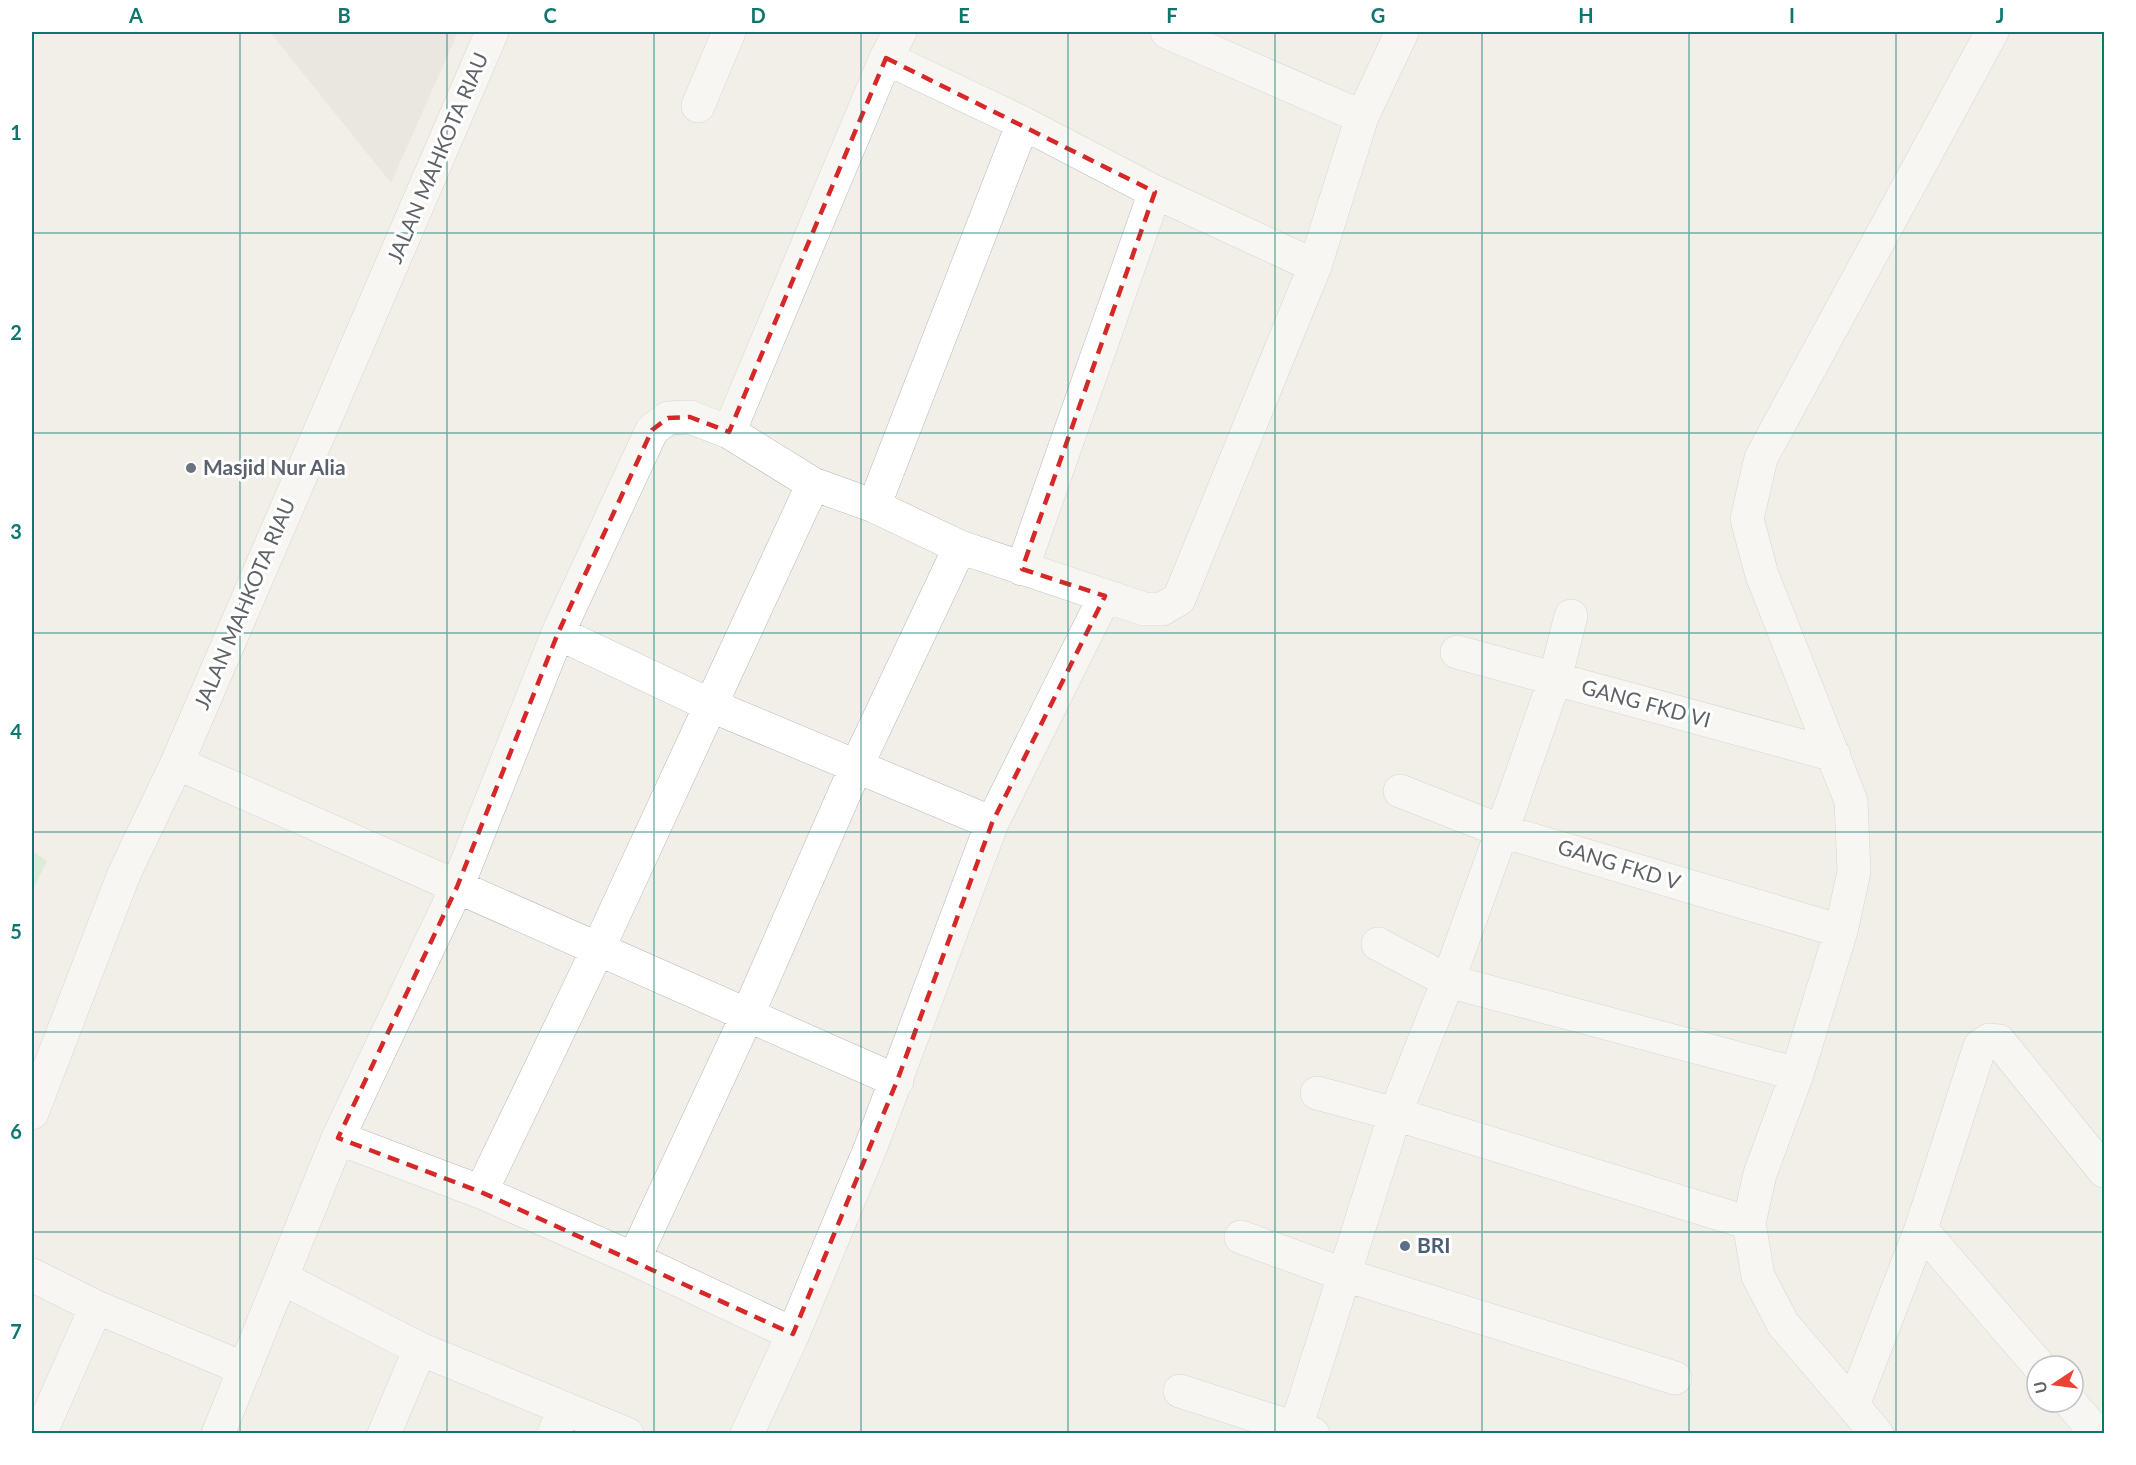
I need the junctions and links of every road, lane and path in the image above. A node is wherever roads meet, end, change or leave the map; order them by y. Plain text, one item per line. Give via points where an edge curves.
1 (492, 32) edge
2 (729, 32) edge
3 (1167, 32) edge
4 (1402, 32) edge
5 (1992, 32) edge
6 (893, 45) edge
7 (698, 106) dead end
8 (1362, 117) junction
9 (1023, 123) junction
10 (1155, 192) junction
11 (1314, 266) junction
12 (729, 432) junction
13 (813, 484) junction
14 (874, 506) junction
15 (960, 547) junction
16 (1022, 569) junction
17 (1105, 596) junction
18 (1571, 616) dead end
19 (558, 633) junction
20 (1457, 652) dead end
21 (1555, 679) junction
22 (712, 706) junction
23 (1834, 755) junction
24 (177, 763) junction
25 (856, 767) junction
26 (1400, 791) dead end
27 (992, 823) junction
28 (1502, 831) junction
29 (457, 887) junction
30 (1841, 931) junction
31 (1378, 944) dead end
32 (598, 949) junction
33 (1448, 981) junction
34 (747, 1016) junction
35 (1797, 1074) junction
36 (897, 1081) junction
37 (1317, 1094) dead end
38 (32, 1113) edge
39 (1395, 1114) junction
40 (338, 1137) junction
41 (2104, 1171) edge
42 (481, 1192) junction
43 (1749, 1224) junction
44 (1922, 1229) junction
45 (1241, 1237) dead end
46 (634, 1259) junction
47 (32, 1275) edge
48 (1346, 1275) junction
49 (282, 1278) junction
50 (96, 1306) junction
51 (793, 1334) junction
52 (420, 1349) junction
53 (2029, 1354) edge
54 (245, 1369) junction
55 (1675, 1378) dead end
56 (1180, 1391) dead end
57 (1853, 1405) junction
58 (2080, 1414) edge
59 (559, 1421) edge
60 (1301, 1432) edge
61 (40, 1434) edge
62 (218, 1434) edge
63 (384, 1434) edge
64 (627, 1434) edge
65 (747, 1434) edge
66 (1877, 1434) edge
67 (2097, 1434) edge

1 - 24 street, JALAN MAHKOTA RIAU
2 - 7 street
3 - 8 street
4 - 8 street
5 - 23 street via 1761,458 1747,519 1762,575
6 - 9 street
6 - 12 street
8 - 11 street
9 - 10 street
9 - 14 street
10 - 11 street
10 - 16 street
11 - 17 street via 1179,599 1162,609 1144,609
12 - 13 street
12 - 19 street via 690,417 669,418 652,430
13 - 14 street
13 - 22 street
14 - 15 street
15 - 16 street
15 - 25 street
16 - 17 street
17 - 27 street
18 - 21 street
19 - 22 street
19 - 29 street
20 - 21 street, GANG FKD VI
21 - 23 street, GANG FKD VI
21 - 28 street
22 - 25 street
22 - 32 street
23 - 30 street via 1851,801 1854,872
24 - 29 street
24 - 38 street, JALAN MAHKOTA RIAU via 124,874
25 - 27 street
25 - 34 street
26 - 28 street, GANG FKD V
27 - 36 street
28 - 30 street, GANG FKD V
28 - 33 street
29 - 32 street
29 - 40 street
30 - 35 street
31 - 33 street
32 - 34 street
32 - 42 street
33 - 35 street
33 - 39 street
34 - 36 street
34 - 46 street
35 - 43 street via 1760,1174
36 - 51 street
37 - 39 street
39 - 43 street
39 - 48 street
40 - 42 street
40 - 49 street
41 - 44 street via 1999,1041 1989,1040 1980,1046
42 - 46 street
43 - 57 street via 1758,1276 1783,1324
44 - 53 street
44 - 57 street
45 - 48 street
46 - 51 street
47 - 50 street
48 - 55 street
48 - 60 street
49 - 52 street
49 - 54 street
50 - 54 street
50 - 61 street
51 - 65 street
52 - 59 street
52 - 63 street
54 - 62 street
56 - 60 street
57 - 66 street
58 - 67 street
59 - 64 street

